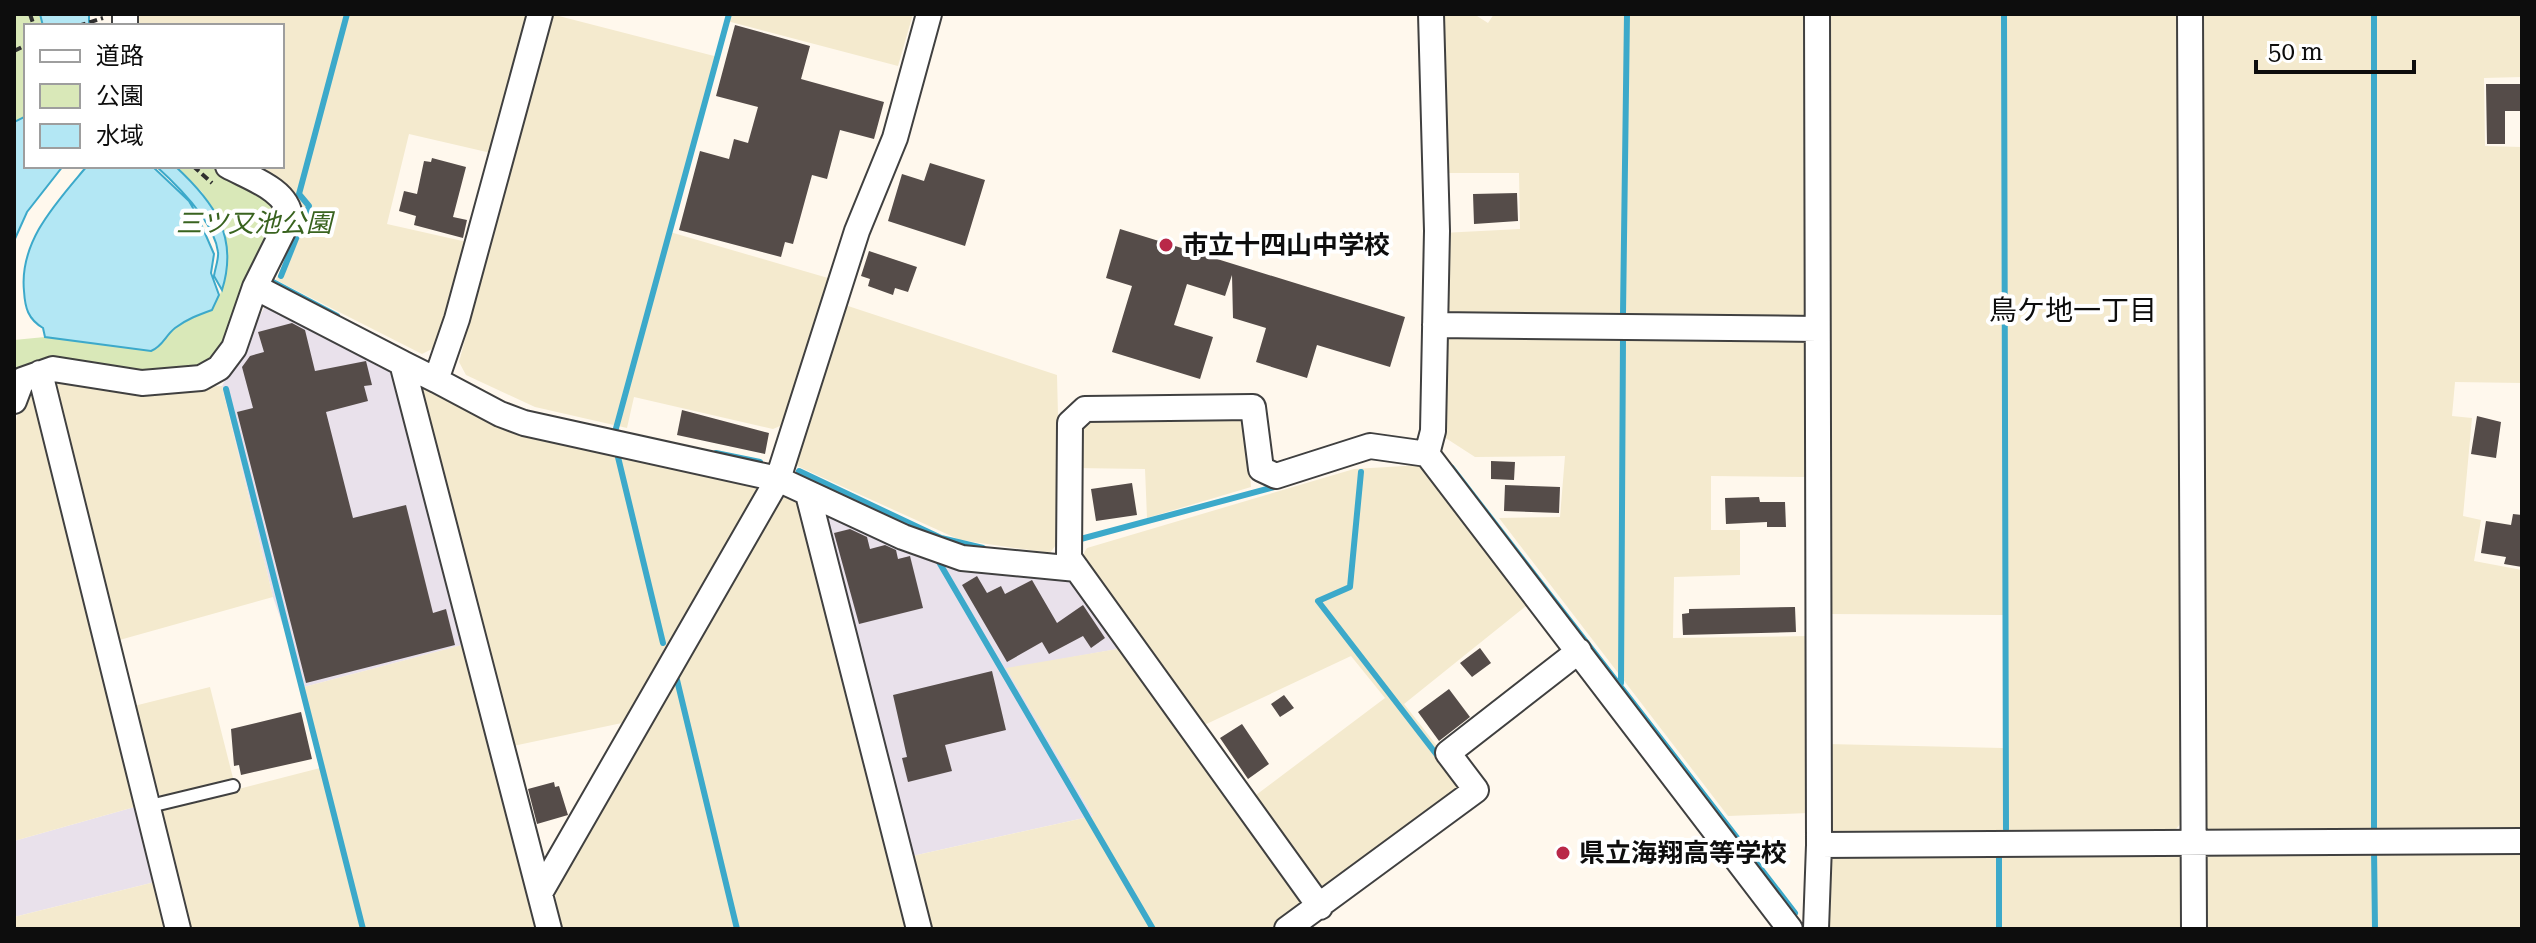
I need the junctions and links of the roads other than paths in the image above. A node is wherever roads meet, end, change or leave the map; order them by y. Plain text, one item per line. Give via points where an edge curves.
1 (540, 14) edge
2 (929, 14) edge
3 (1431, 14) edge
4 (1817, 14) edge
5 (2190, 14) edge
6 (225, 177) edge
7 (255, 287) junction
8 (1435, 325) junction
9 (1817, 329) junction
10 (402, 363) junction
11 (40, 373) junction
12 (436, 380) junction
13 (14, 401) edge
14 (1427, 454) junction
15 (778, 479) junction
16 (808, 494) junction
17 (1077, 569) junction
18 (1579, 651) junction
19 (233, 786) dead end
20 (146, 807) junction
21 (2195, 841) junction
22 (2522, 841) edge
23 (1819, 845) junction
24 (540, 893) junction
25 (1320, 907) junction
26 (178, 929) edge
27 (549, 929) edge
28 (919, 929) edge
29 (1287, 929) edge
30 (1790, 929) edge
31 (1816, 929) edge
32 (2194, 929) edge

1 - 12 street
2 - 15 street via 895,138 857,231
3 - 8 street
4 - 9 street
5 - 21 street
6 - 7 street via 283,197 289,206 290,217
7 - 10 street
7 - 11 street via 234,348 219,368 201,378 142,383 53,369
8 - 9 street
8 - 14 street via 1433,431
9 - 23 street
10 - 12 street
10 - 24 street
11 - 13 street via 22,380
11 - 20 street
12 - 15 street via 524,423
14 - 17 street via 1370,446 1276,476 1261,469 1253,407 1085,409 1070,423 1069,558
14 - 18 street
15 - 16 street
15 - 24 street
16 - 17 street via 962,558
16 - 28 street
17 - 25 street
18 - 25 street via 1448,753 1476,790
18 - 30 street
19 - 20 lane
20 - 26 street
21 - 22 street
21 - 23 street
21 - 32 street
23 - 31 street
24 - 27 street
25 - 29 street

